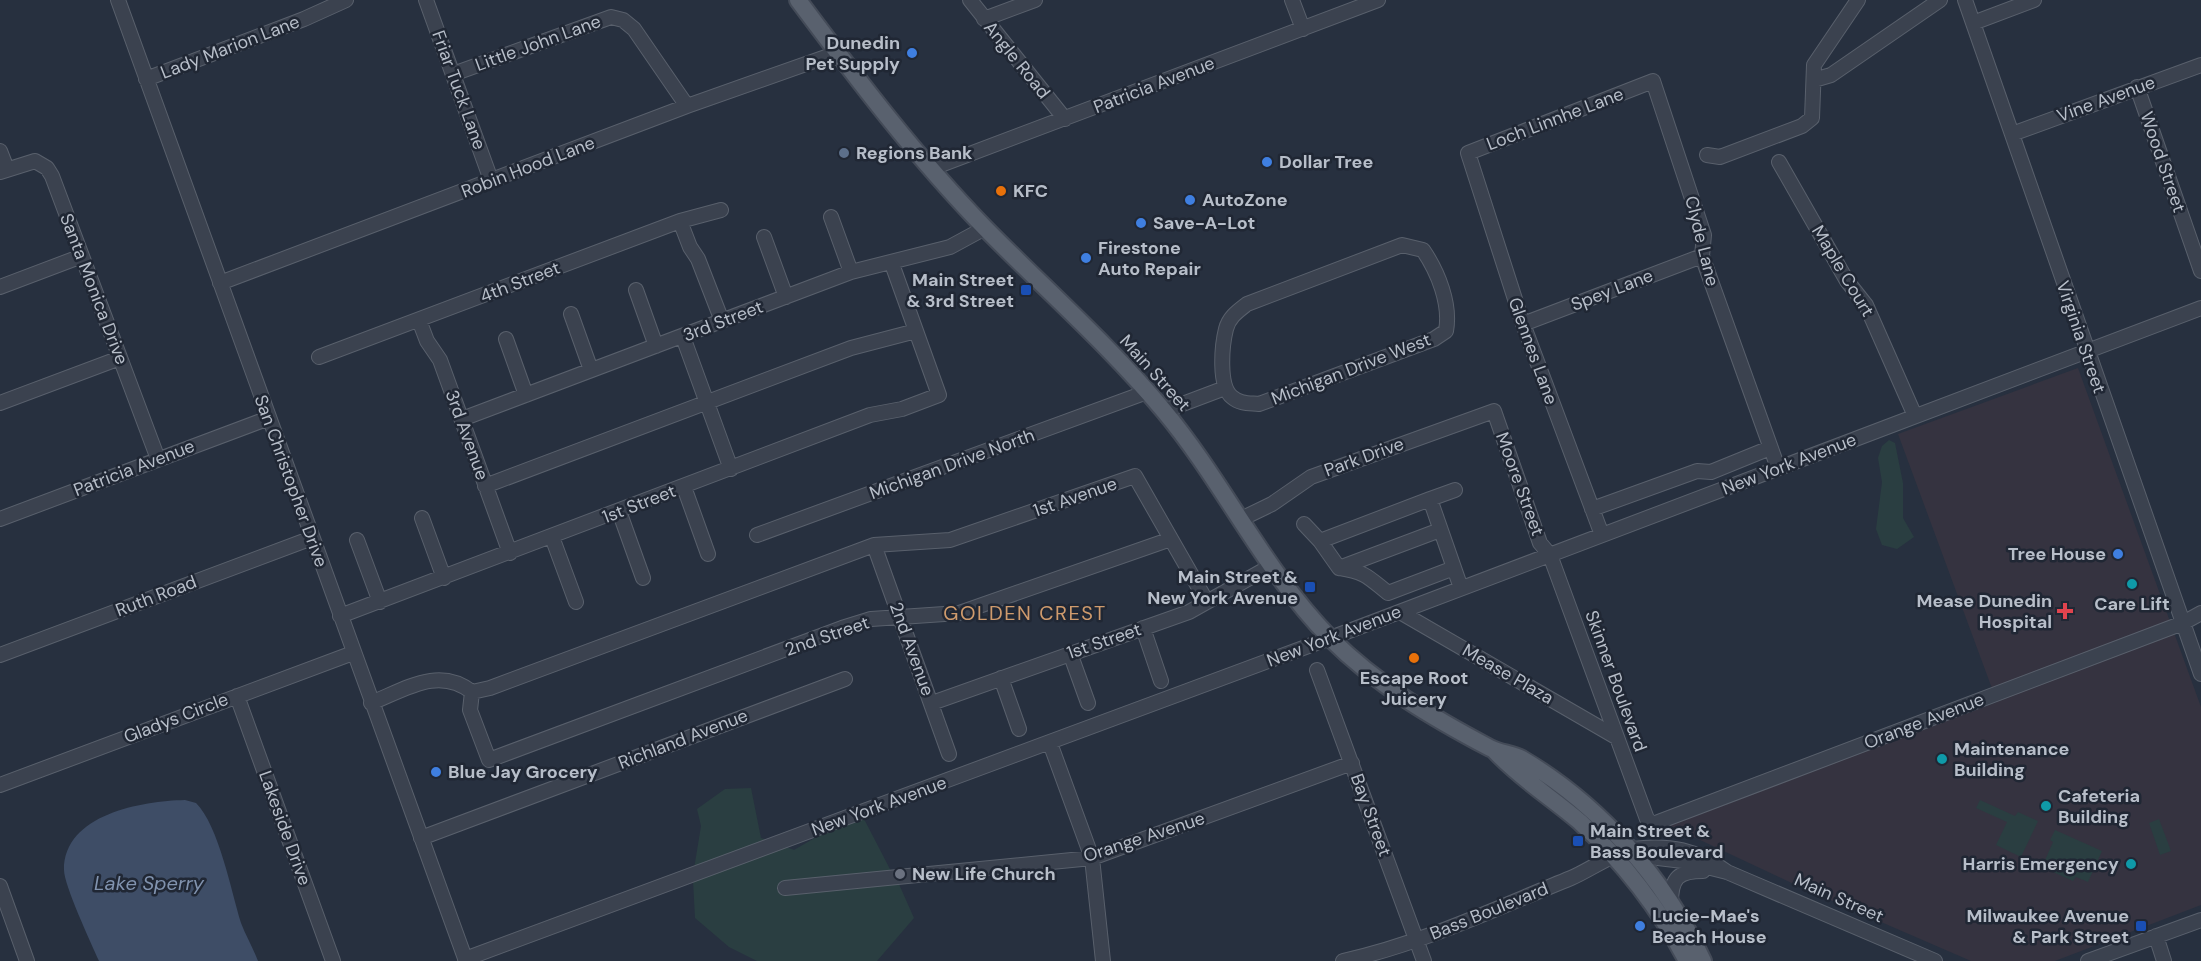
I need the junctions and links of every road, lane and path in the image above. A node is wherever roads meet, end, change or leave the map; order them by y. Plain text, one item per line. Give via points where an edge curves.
1 (118, 0) edge
2 (346, 0) edge
3 (426, 0) edge
4 (798, 0) edge
5 (970, 0) edge
6 (1035, 0) edge
7 (1292, 0) edge
8 (1378, 0) edge
9 (1858, 0) edge
10 (1940, 0) edge
11 (1965, 0) edge
12 (2034, 0) edge
13 (984, 19) junction
14 (1973, 22) junction
15 (1303, 29) junction
16 (837, 53) junction
17 (2201, 65) edge
18 (453, 75) junction
19 (146, 79) junction
20 (1814, 80) junction
21 (1653, 81) joint
22 (2137, 87) junction
23 (687, 106) junction
24 (1065, 118) junction
25 (2012, 134) junction
26 (0, 151) edge
27 (1707, 155) dead end
28 (1779, 162) dead end
29 (1470, 164) joint
30 (930, 169) junction
31 (3, 170) edge
32 (491, 180) junction
33 (721, 210) dead end
34 (831, 217) dead end
35 (680, 221) junction
36 (985, 228) junction
37 (764, 237) dead end
38 (82, 256) junction
39 (1702, 256) junction
40 (892, 264) junction
41 (2201, 271) edge
42 (851, 272) junction
43 (220, 283) junction
44 (0, 287) edge
45 (636, 290) dead end
46 (786, 297) junction
47 (2201, 308) edge
48 (571, 314) dead end
49 (419, 320) junction
50 (722, 321) junction
51 (1523, 324) junction
52 (916, 331) junction
53 (683, 337) junction
54 (506, 339) dead end
55 (656, 346) junction
56 (2085, 350) junction
57 (320, 357) dead end
58 (120, 358) junction
59 (591, 370) junction
60 (1224, 388) junction
61 (1148, 392) junction
62 (526, 395) junction
63 (707, 402) junction
64 (0, 403) edge
65 (1164, 411) junction
66 (1494, 411) joint
67 (1915, 416) junction
68 (269, 418) junction
69 (462, 419) junction
70 (1770, 448) junction
71 (158, 459) junction
72 (1778, 468) junction
73 (731, 469) junction
74 (485, 486) junction
75 (684, 487) junction
76 (1455, 490) dead end
77 (1430, 500) junction
78 (1592, 510) junction
79 (619, 511) junction
80 (422, 518) dead end
81 (0, 519) edge
82 (1241, 519) junction
83 (1304, 524) dead end
84 (1440, 530) junction
85 (757, 535) dead end
86 (1602, 535) junction
87 (312, 537) junction
88 (552, 537) junction
89 (1171, 539) junction
90 (357, 540) dead end
91 (1320, 541) junction
92 (874, 545) junction
93 (510, 553) junction
94 (708, 554) dead end
95 (1550, 555) junction
96 (1270, 566) junction
97 (1339, 568) junction
98 (1454, 568) junction
99 (444, 578) junction
100 (643, 578) dead end
101 (1461, 588) junction
102 (380, 602) junction
103 (576, 602) dead end
104 (1207, 602) junction
105 (1400, 612) junction
106 (2201, 613) edge
107 (339, 616) junction
108 (901, 617) junction
109 (2183, 624) junction
110 (1143, 628) junction
111 (1330, 638) junction
112 (353, 653) junction
113 (1070, 653) junction
114 (0, 655) edge
115 (1317, 670) dead end
116 (2201, 674) edge
117 (845, 678) dead end
118 (1000, 678) junction
119 (1161, 681) dead end
120 (472, 692) junction
121 (237, 696) junction
122 (371, 703) junction
123 (932, 703) junction
124 (1088, 703) dead end
125 (1019, 729) dead end
126 (1616, 737) junction
127 (1050, 743) junction
128 (1495, 751) junction
129 (950, 754) dead end
130 (1352, 764) junction
131 (0, 785) edge
132 (1647, 819) joint
133 (421, 838) junction
134 (1629, 849) junction
135 (1092, 858) junction
136 (1613, 858) junction
137 (1727, 872) junction
138 (0, 886) edge
139 (785, 888) dead end
140 (1671, 903) junction
141 (2201, 920) edge
142 (2156, 936) junction
143 (1416, 939) junction
144 (466, 960) edge
145 (27, 961) edge
146 (333, 961) edge
147 (1103, 961) edge
148 (1343, 961) edge
149 (1424, 961) edge
150 (1687, 961) edge
151 (1704, 961) edge
152 (1935, 961) edge
153 (2088, 961) edge
154 (2164, 961) edge

1 - 19 street, San Christopher Drive
2 - 19 street, Lady Marion Lane
3 - 18 street, Friar Tuck Lane
4 - 16 main road, Main Street
5 - 13 street, Angle Road
6 - 13 street
7 - 15 street
8 - 15 street, Patricia Avenue
9 - 20 street via 1814,65
10 - 20 street via 1831,75
11 - 14 street, Virginia Street
12 - 14 street
13 - 24 street, Angle Road
14 - 25 street, Virginia Street
15 - 24 street, Patricia Avenue
16 - 23 street, Robin Hood Lane
16 - 30 main road, Main Street
17 - 22 street, Vine Avenue
18 - 23 street, Little John Lane via 611,17 623,20 634,30
18 - 32 street, Friar Tuck Lane
19 - 43 street, San Christopher Drive
20 - 27 street via 1812,118 1802,126 1720,157
21 - 29 street, Loch Linnhe Lane via 1468,153
21 - 39 street, Clyde Lane via 1704,235
22 - 25 street, Vine Avenue
22 - 41 street, Wood Street
23 - 32 street, Robin Hood Lane
24 - 30 street, Patricia Avenue
25 - 56 street, Virginia Street
26 - 31 street
28 - 67 street, Maple Court via 1847,281 1866,305
29 - 51 street, Glennes Lane
30 - 36 main road, Main Street
31 - 38 street, Santa Monica Drive via 35,161 47,168
32 - 43 street, Robin Hood Lane
33 - 35 street, 4th Street
34 - 42 street
35 - 49 street, 4th Street
35 - 50 street
36 - 40 street, 3rd Street via 950,247
36 - 61 main road, Main Street
37 - 46 street
38 - 44 street
38 - 58 street, Santa Monica Drive
39 - 51 street, Spey Lane
39 - 70 street, Clyde Lane
40 - 42 street, 3rd Street
40 - 52 street
42 - 46 street, 3rd Street
43 - 68 street, San Christopher Drive
45 - 55 street
46 - 50 street, 3rd Street
47 - 56 street, New York Avenue
48 - 59 street
49 - 57 street, 4th Street
49 - 69 street, 3rd Avenue via 440,360
50 - 53 street, 3rd Street
51 - 78 street, Glennes Lane
52 - 63 street via 851,348
52 - 73 street, 1st Street via 939,395 902,409 870,415
53 - 55 street, 3rd Street
53 - 63 street
54 - 62 street
55 - 59 street, 3rd Street
56 - 67 street, New York Avenue
56 - 109 street, Virginia Street
58 - 64 street
58 - 71 street, Santa Monica Drive
59 - 62 street, 3rd Street
60 - 60 street, Michigan Drive West via 1242,403 1259,404 1434,339 1446,331 1448,321 1430,261 1422,250 1402,245 1247,304 1234,314 1226,328
60 - 65 street
61 - 65 main road, Main Street
61 - 85 street, Michigan Drive North
62 - 69 street, 3rd Street
63 - 73 street
63 - 74 street
65 - 82 main road, Main Street
66 - 82 street, Park Drive via 1311,477 1272,504
66 - 95 street, Moore Street via 1540,543
67 - 72 street, New York Avenue
68 - 71 street, Patricia Avenue
68 - 87 street, San Christopher Drive
69 - 74 street, 3rd Avenue
70 - 72 street, Clyde Lane
70 - 78 street via 1712,472 1697,471
71 - 81 street, Patricia Avenue
72 - 86 street, New York Avenue
73 - 75 street, 1st Street
74 - 93 street, 3rd Avenue
75 - 79 street, 1st Street
75 - 94 street
76 - 77 street
77 - 84 street
77 - 91 street
78 - 86 street, Glennes Lane
79 - 88 street, 1st Street
79 - 100 street
80 - 99 street
82 - 96 main road, Main Street
83 - 91 street
84 - 97 street
84 - 98 street
86 - 95 street, New York Avenue
87 - 107 street, San Christopher Drive
87 - 114 street, Ruth Road
88 - 93 street, 1st Street
88 - 103 street
89 - 92 street, 1st Avenue via 1135,476 950,540
89 - 104 street, 1st Avenue
89 - 108 street, 2nd Street via 959,612
90 - 102 street
91 - 97 street
92 - 108 street, 2nd Avenue
92 - 120 street
93 - 99 street, 1st Street
95 - 101 street, New York Avenue
95 - 126 street, Skinner Boulevard
96 - 104 street
96 - 111 main road, Main Street
97 - 98 street via 1360,571 1388,593
98 - 101 street
99 - 102 street, 1st Street
101 - 105 street, New York Avenue
102 - 107 street, 1st Street
104 - 110 street, 1st Street
105 - 111 street, New York Avenue
105 - 126 street, Mease Plaza
106 - 109 street, Orange Avenue
107 - 112 street, San Christopher Drive
108 - 120 street, 2nd Street via 871,619 842,628 489,760 470,710
108 - 123 street, 2nd Avenue
109 - 116 street, Virginia Street
109 - 132 street, Orange Avenue via 1653,824
110 - 113 street, 1st Street
110 - 119 street
111 - 127 street, New York Avenue
111 - 128 main road, Main Street via 1383,684
112 - 121 street, Gladys Circle
112 - 122 street, San Christopher Drive
113 - 118 street, 1st Street
113 - 124 street
115 - 130 street, Bay Street
117 - 133 street, Richland Avenue
118 - 123 street, 1st Street
118 - 125 street
120 - 122 street via 461,682 444,678
121 - 131 street, Gladys Circle
121 - 146 street, Lakeside Drive
122 - 133 street, San Christopher Drive
123 - 129 street, 2nd Avenue
126 - 132 street, Skinner Boulevard
127 - 135 street
127 - 144 street, New York Avenue
128 - 134 main road, Main Street via 1517,756 1541,771 1602,819
128 - 136 main road, Main Street via 1581,824
130 - 135 street, Orange Avenue
130 - 143 street, Bay Street
133 - 144 street, San Christopher Drive
134 - 136 street, Bass Boulevard
134 - 137 street, Main Street
134 - 140 main road
135 - 139 street, Orange Avenue
135 - 147 street
136 - 143 street, Bass Boulevard
136 - 150 main road via 1661,917
137 - 140 street via 1688,871 1674,882
137 - 152 street, Main Street
138 - 145 street
140 - 151 main road
141 - 142 street
142 - 153 street
142 - 154 street
143 - 148 street, Bass Boulevard
143 - 149 street, Bay Street

